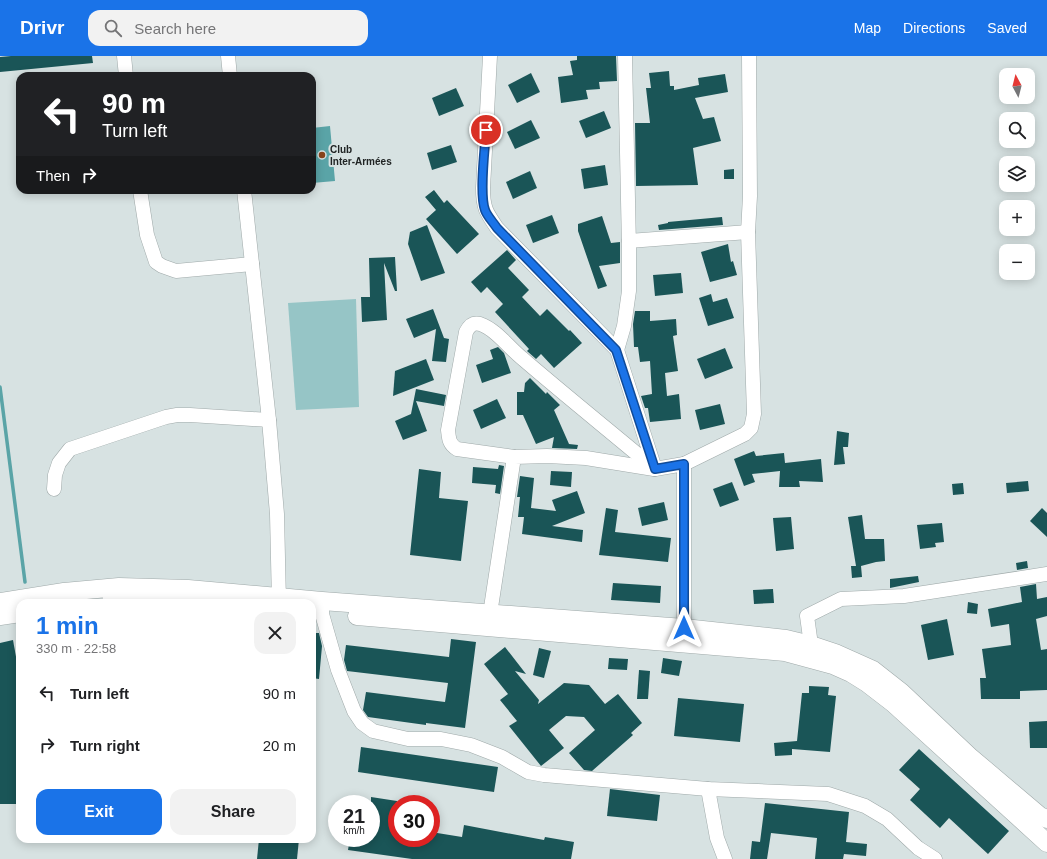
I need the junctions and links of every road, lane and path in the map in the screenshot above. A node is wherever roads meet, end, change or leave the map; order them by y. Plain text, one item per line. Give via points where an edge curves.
1 (124, 56) edge
2 (228, 56) edge
3 (490, 56) edge
4 (624, 56) edge
5 (749, 56) edge
6 (126, 72) edge
7 (230, 72) edge
8 (141, 194) edge
9 (244, 194) edge
10 (748, 232) junction
11 (629, 241) junction
12 (252, 264) junction
13 (616, 350) junction
14 (270, 420) junction
15 (514, 457) junction
16 (684, 464) junction
17 (655, 469) junction
18 (54, 489) dead end
19 (1047, 574) edge
20 (19, 599) edge
21 (272, 599) edge
22 (280, 599) edge
23 (16, 600) edge
24 (0, 602) edge
25 (318, 609) edge
26 (16, 614) edge
27 (0, 616) edge
28 (500, 619) junction
29 (684, 628) junction
30 (811, 645) junction
31 (708, 789) junction
32 (1047, 819) edge
33 (1047, 844) edge
34 (725, 859) edge
35 (935, 859) edge

1 - 6 street
2 - 7 street
3 - 13 street via 483,188 485,210 497,228
4 - 11 street
5 - 10 street
8 - 12 street via 147,235 156,262 162,266 176,271
9 - 12 street
10 - 11 street
10 - 16 street via 753,422 745,434
11 - 13 street via 629,291 624,326
12 - 14 street
13 - 17 street
14 - 18 street via 190,415 166,417 70,449 59,463
14 - 22 street
15 - 17 street via 586,458
15 - 17 street via 457,449 451,445 449,439 448,430 466,332 473,324 484,326 500,338
15 - 28 street
16 - 17 street
16 - 29 street
19 - 30 street via 904,596 841,599 807,616
20 - 21 main road via 64,592 119,588 188,589
23 - 24 main road
25 - 28 main road
25 - 31 street via 354,711 362,723 373,731 408,739 441,739 471,745 502,757 528,772 544,775
26 - 27 main road
28 - 29 main road
28 - 33 main road via 785,652 833,665 867,683 893,703
29 - 30 main road via 786,639
30 - 32 main road via 872,670 901,692 969,756 1040,816
31 - 34 street via 717,838
31 - 35 street via 828,794 865,806 887,819 918,848

